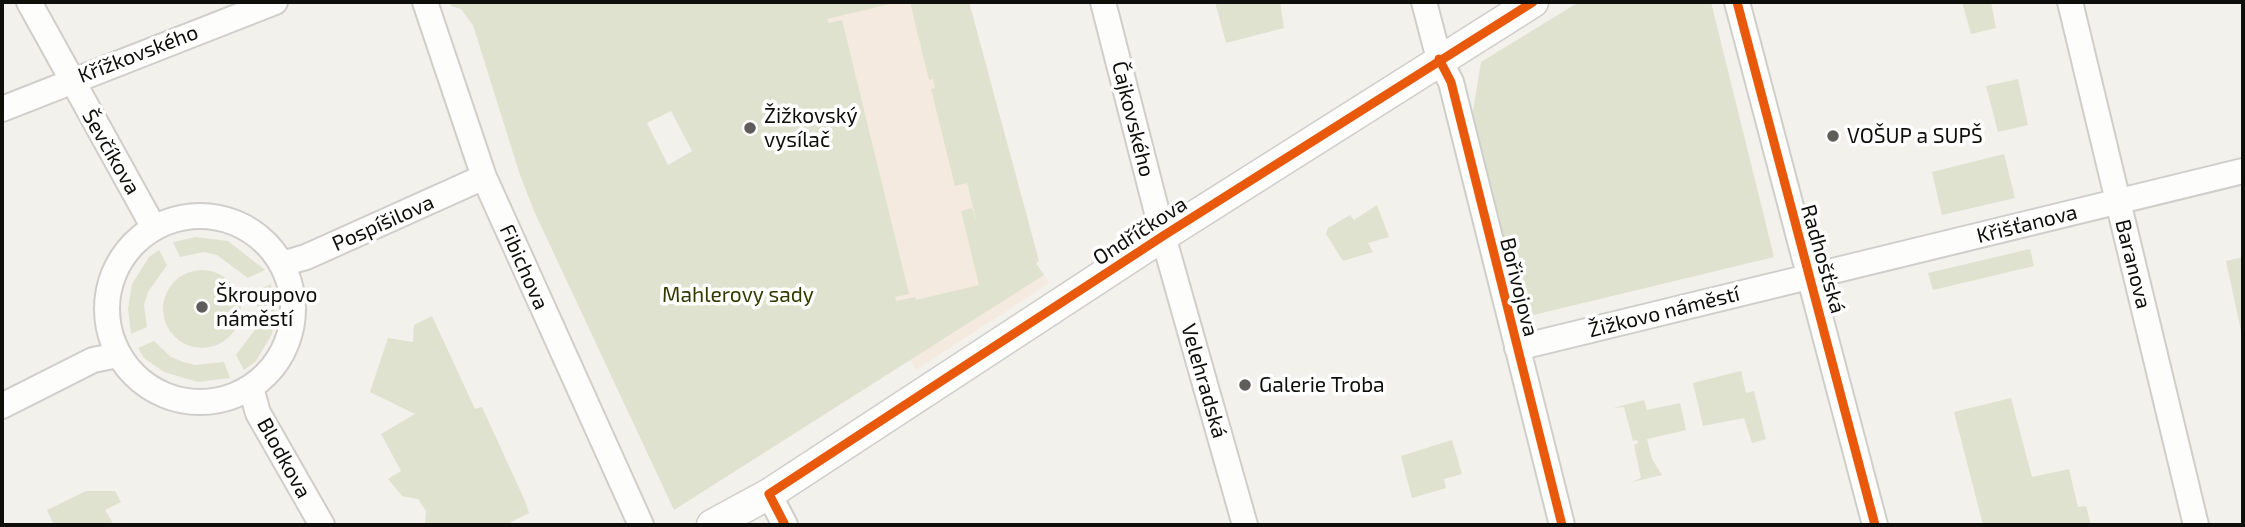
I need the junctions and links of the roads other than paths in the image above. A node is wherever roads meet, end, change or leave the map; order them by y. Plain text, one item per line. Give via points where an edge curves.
1 (29, 2) edge
2 (275, 2) edge
3 (425, 2) edge
4 (1103, 2) edge
5 (1424, 2) edge
6 (1533, 2) edge
7 (1737, 2) edge
8 (2070, 2) edge
9 (1439, 59) junction
10 (70, 80) junction
11 (2, 109) edge
12 (2243, 172) edge
13 (484, 177) junction
14 (2118, 201) junction
15 (154, 228) junction
16 (1163, 236) junction
17 (282, 264) junction
18 (1811, 276) junction
19 (1517, 348) junction
20 (118, 355) junction
21 (251, 388) junction
22 (2, 406) edge
23 (769, 494) junction
24 (1869, 524) edge
25 (322, 525) edge
26 (641, 525) edge
27 (712, 525) edge
28 (785, 525) edge
29 (1245, 525) edge
30 (1562, 525) edge
31 (2196, 525) edge

1 - 10 street, Ševčíkova
2 - 10 street, Křížkovského
3 - 13 street, Fibichova
4 - 16 street, Čajkovského
5 - 9 street, Bořivojova
6 - 9 street, Ondříčkova
7 - 18 street, Radhošťská
8 - 14 street, Baranova
9 - 16 street, Ondříčkova
9 - 19 street, Bořivojova via 1451,82
10 - 11 street, Křížkovského
10 - 15 street, Ševčíkova
12 - 14 street, Křišťanova
13 - 17 street, Pospíšilova
13 - 26 street, Fibichova
14 - 18 street, Křišťanova
14 - 31 street, Baranova
15 - 17 street via 186,217 224,219 257,235
15 - 20 street via 129,248 108,291 107,323
16 - 23 street, Ondříčkova
16 - 29 street, Velehradská
17 - 21 street via 293,294 292,330 277,363
18 - 19 street, Žižkovo náměstí
18 - 24 street, Radhošťská
19 - 30 street, Bořivojova
20 - 21 street via 140,381 170,398 221,401
20 - 22 street via 93,360
21 - 25 street, Blodkova via 258,413
23 - 27 street, Ondříčkova
23 - 28 street

